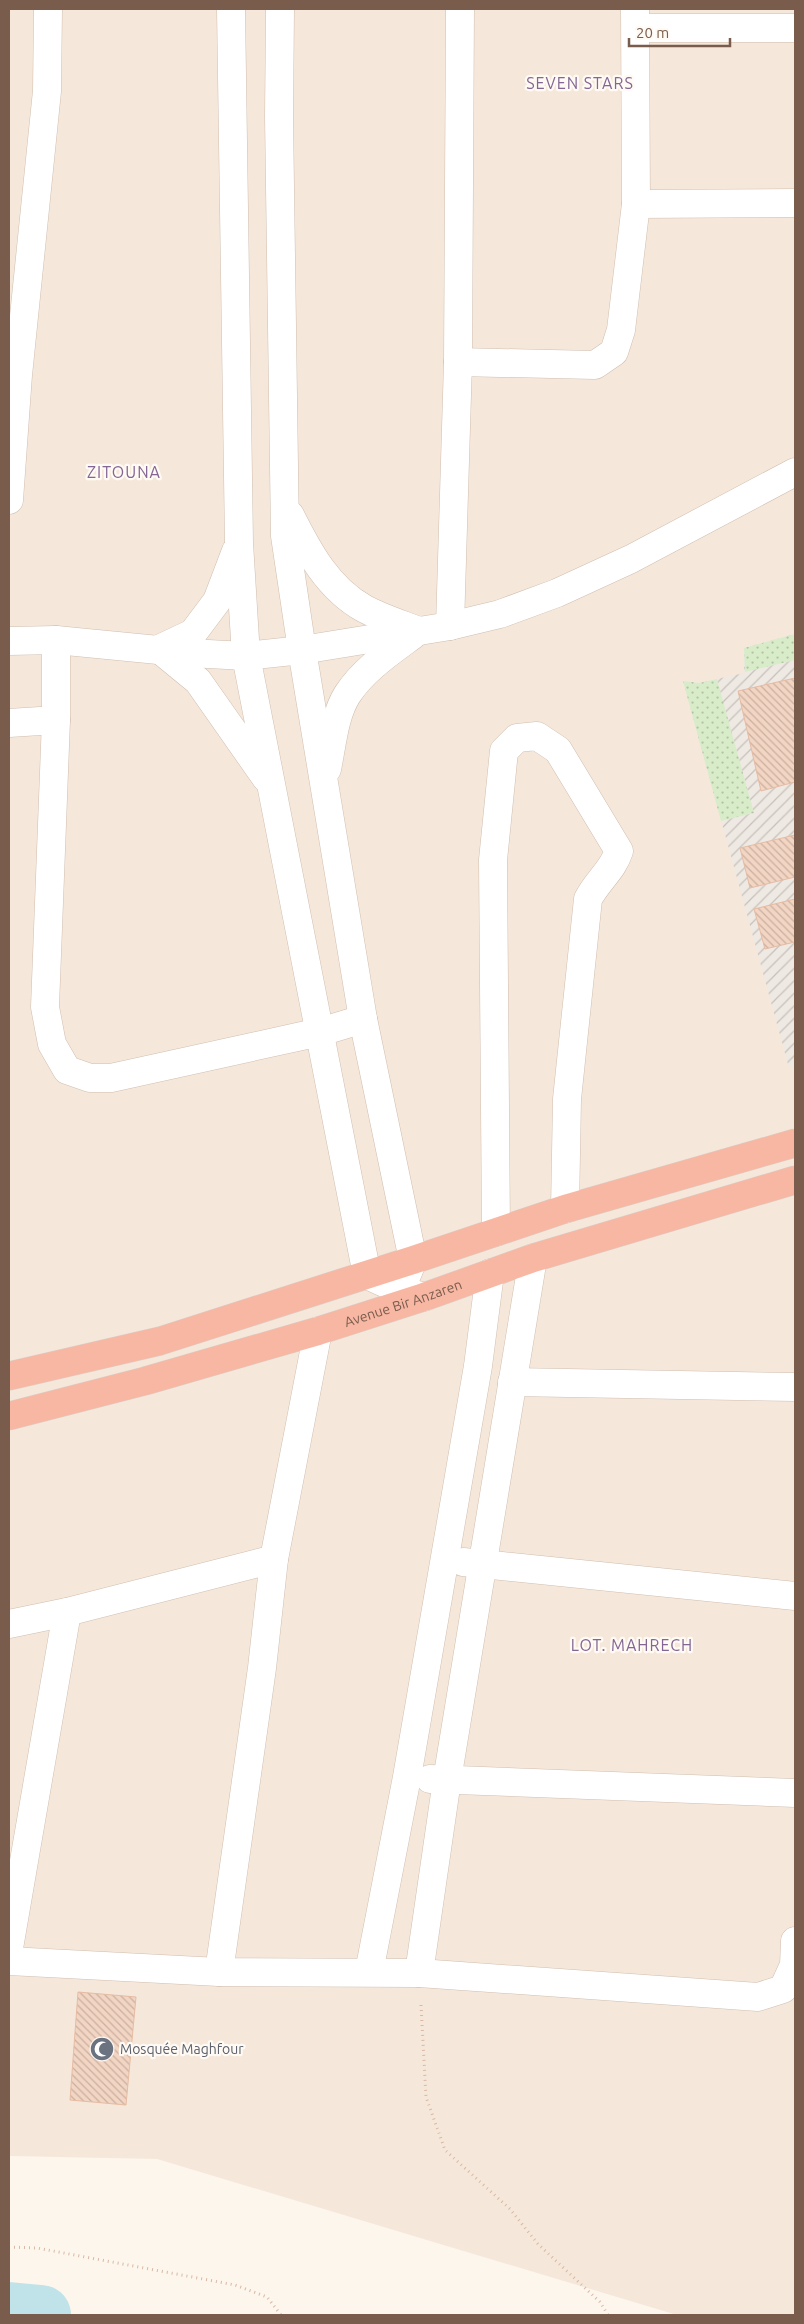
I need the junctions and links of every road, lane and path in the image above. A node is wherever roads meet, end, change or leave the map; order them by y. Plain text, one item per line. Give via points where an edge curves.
1 (48, 9) edge
2 (231, 9) edge
3 (280, 9) edge
4 (460, 9) edge
5 (635, 18) edge
6 (795, 28) edge
7 (795, 203) edge
8 (636, 204) junction
9 (458, 362) junction
10 (795, 472) edge
11 (9, 500) edge
12 (285, 505) junction
13 (239, 543) junction
14 (450, 626) junction
15 (418, 631) junction
16 (56, 640) junction
17 (9, 642) edge
18 (159, 649) junction
19 (302, 650) junction
20 (246, 656) junction
21 (56, 720) junction
22 (9, 723) edge
23 (324, 783) junction
24 (272, 787) junction
25 (363, 1019) junction
26 (320, 1032) junction
27 (795, 1143) edge
28 (795, 1180) edge
29 (564, 1208) junction
30 (496, 1232) junction
31 (533, 1258) junction
32 (413, 1260) junction
33 (490, 1273) junction
34 (367, 1275) junction
35 (412, 1293) junction
36 (318, 1331) junction
37 (9, 1376) edge
38 (512, 1382) junction
39 (795, 1387) edge
40 (9, 1416) edge
41 (274, 1559) junction
42 (444, 1560) junction
43 (482, 1564) junction
44 (795, 1596) edge
45 (67, 1612) junction
46 (9, 1624) edge
47 (407, 1777) junction
48 (447, 1780) junction
49 (795, 1793) edge
50 (795, 1941) edge
51 (9, 1948) edge
52 (9, 1961) edge
53 (220, 1972) junction
54 (368, 1972) junction
55 (419, 1973) junction
56 (9, 2247) edge
57 (281, 2315) edge
58 (608, 2315) edge

1 - 11 street via 47,91 18,375
2 - 13 street
3 - 12 street
4 - 9 street
5 - 6 street
5 - 8 street
7 - 8 street
8 - 9 street via 621,330 614,352 595,365
9 - 14 street
10 - 14 street via 632,559 557,593 500,614
12 - 15 street via 312,560 341,592 365,609
12 - 19 street via 286,536
13 - 18 street via 217,601 193,634
13 - 20 street
14 - 15 street
15 - 19 street
15 - 23 street via 377,661 348,695 337,722
16 - 17 street
16 - 18 street
16 - 21 street
18 - 20 street
18 - 24 street via 198,681
19 - 20 street
19 - 23 street
20 - 24 street
21 - 22 street
21 - 26 street via 45,1007 52,1044 67,1070 90,1078 111,1078
23 - 25 street
24 - 26 street
25 - 26 street
25 - 32 street
26 - 34 street
27 - 29 highway
28 - 31 highway, Avenue Bir Anzaren
29 - 30 highway
29 - 30 street via 567,1099 588,899 597,882 615,864 619,851 558,750 537,736 517,738 504,751 494,860
30 - 32 highway
31 - 33 highway, Avenue Bir Anzaren
31 - 38 street
32 - 34 highway
32 - 35 street
33 - 35 highway, Avenue Bir Anzaren
33 - 42 street via 478,1366
34 - 35 street
34 - 37 highway via 160,1341
35 - 36 highway, Avenue Bir Anzaren via 381,1310
36 - 40 highway, Avenue Bir Anzaren
36 - 41 street
38 - 39 street
38 - 43 street
41 - 45 street
41 - 53 street
42 - 43 street
42 - 47 street
43 - 44 street
43 - 48 street
45 - 46 street
45 - 51 street
47 - 48 street
47 - 54 street
48 - 49 street
48 - 55 street
50 - 55 street via 794,1964 783,1988 758,1997
52 - 53 street
53 - 54 street
54 - 55 street
55 - 58 path via 426,2097 445,2150 510,2209 538,2244 600,2302
56 - 57 path via 37,2248 235,2285 266,2297

